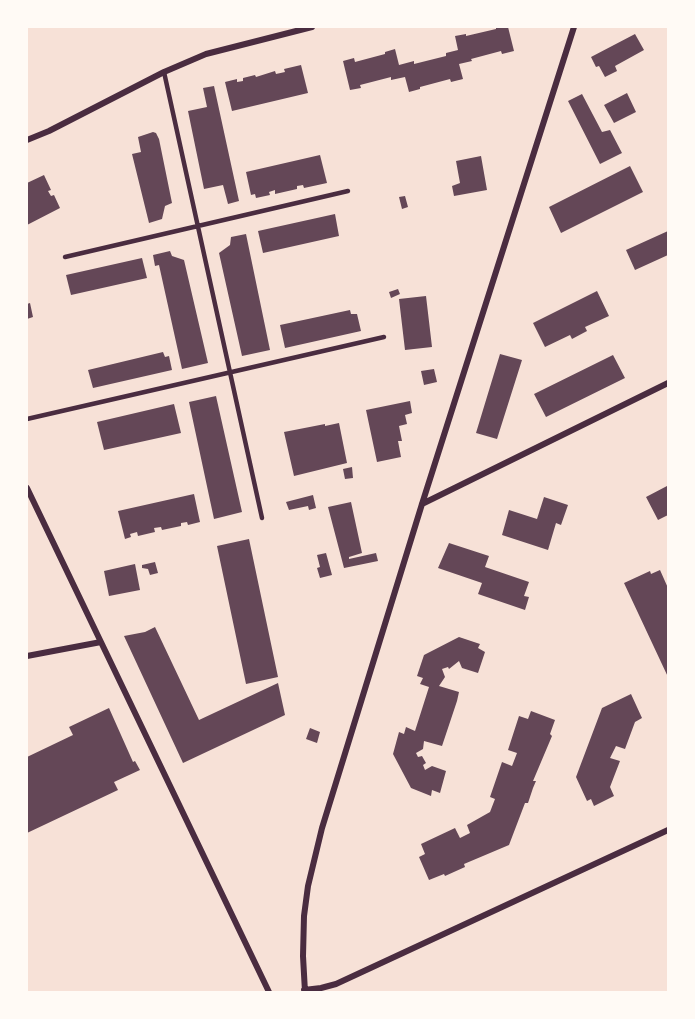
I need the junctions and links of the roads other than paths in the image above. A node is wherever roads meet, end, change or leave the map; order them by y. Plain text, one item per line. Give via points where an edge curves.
1 (312, 27) edge
2 (574, 27) edge
3 (164, 72) junction
4 (27, 140) edge
5 (348, 191) dead end
6 (198, 226) junction
7 (65, 257) dead end
8 (384, 337) dead end
9 (230, 373) junction
10 (668, 383) edge
11 (27, 419) edge
12 (27, 488) edge
13 (422, 504) junction
14 (262, 518) dead end
15 (101, 642) junction
16 (27, 656) edge
17 (668, 830) edge
18 (304, 991) edge
19 (269, 992) edge

1 - 3 street via 206,54
2 - 13 street
3 - 4 street
3 - 6 lane
5 - 6 lane
6 - 7 lane
6 - 9 lane
8 - 9 lane
9 - 11 lane
9 - 14 lane
10 - 13 street
12 - 15 street
13 - 18 street via 315,857 304,916
15 - 16 street
15 - 19 street
17 - 18 street via 336,984

